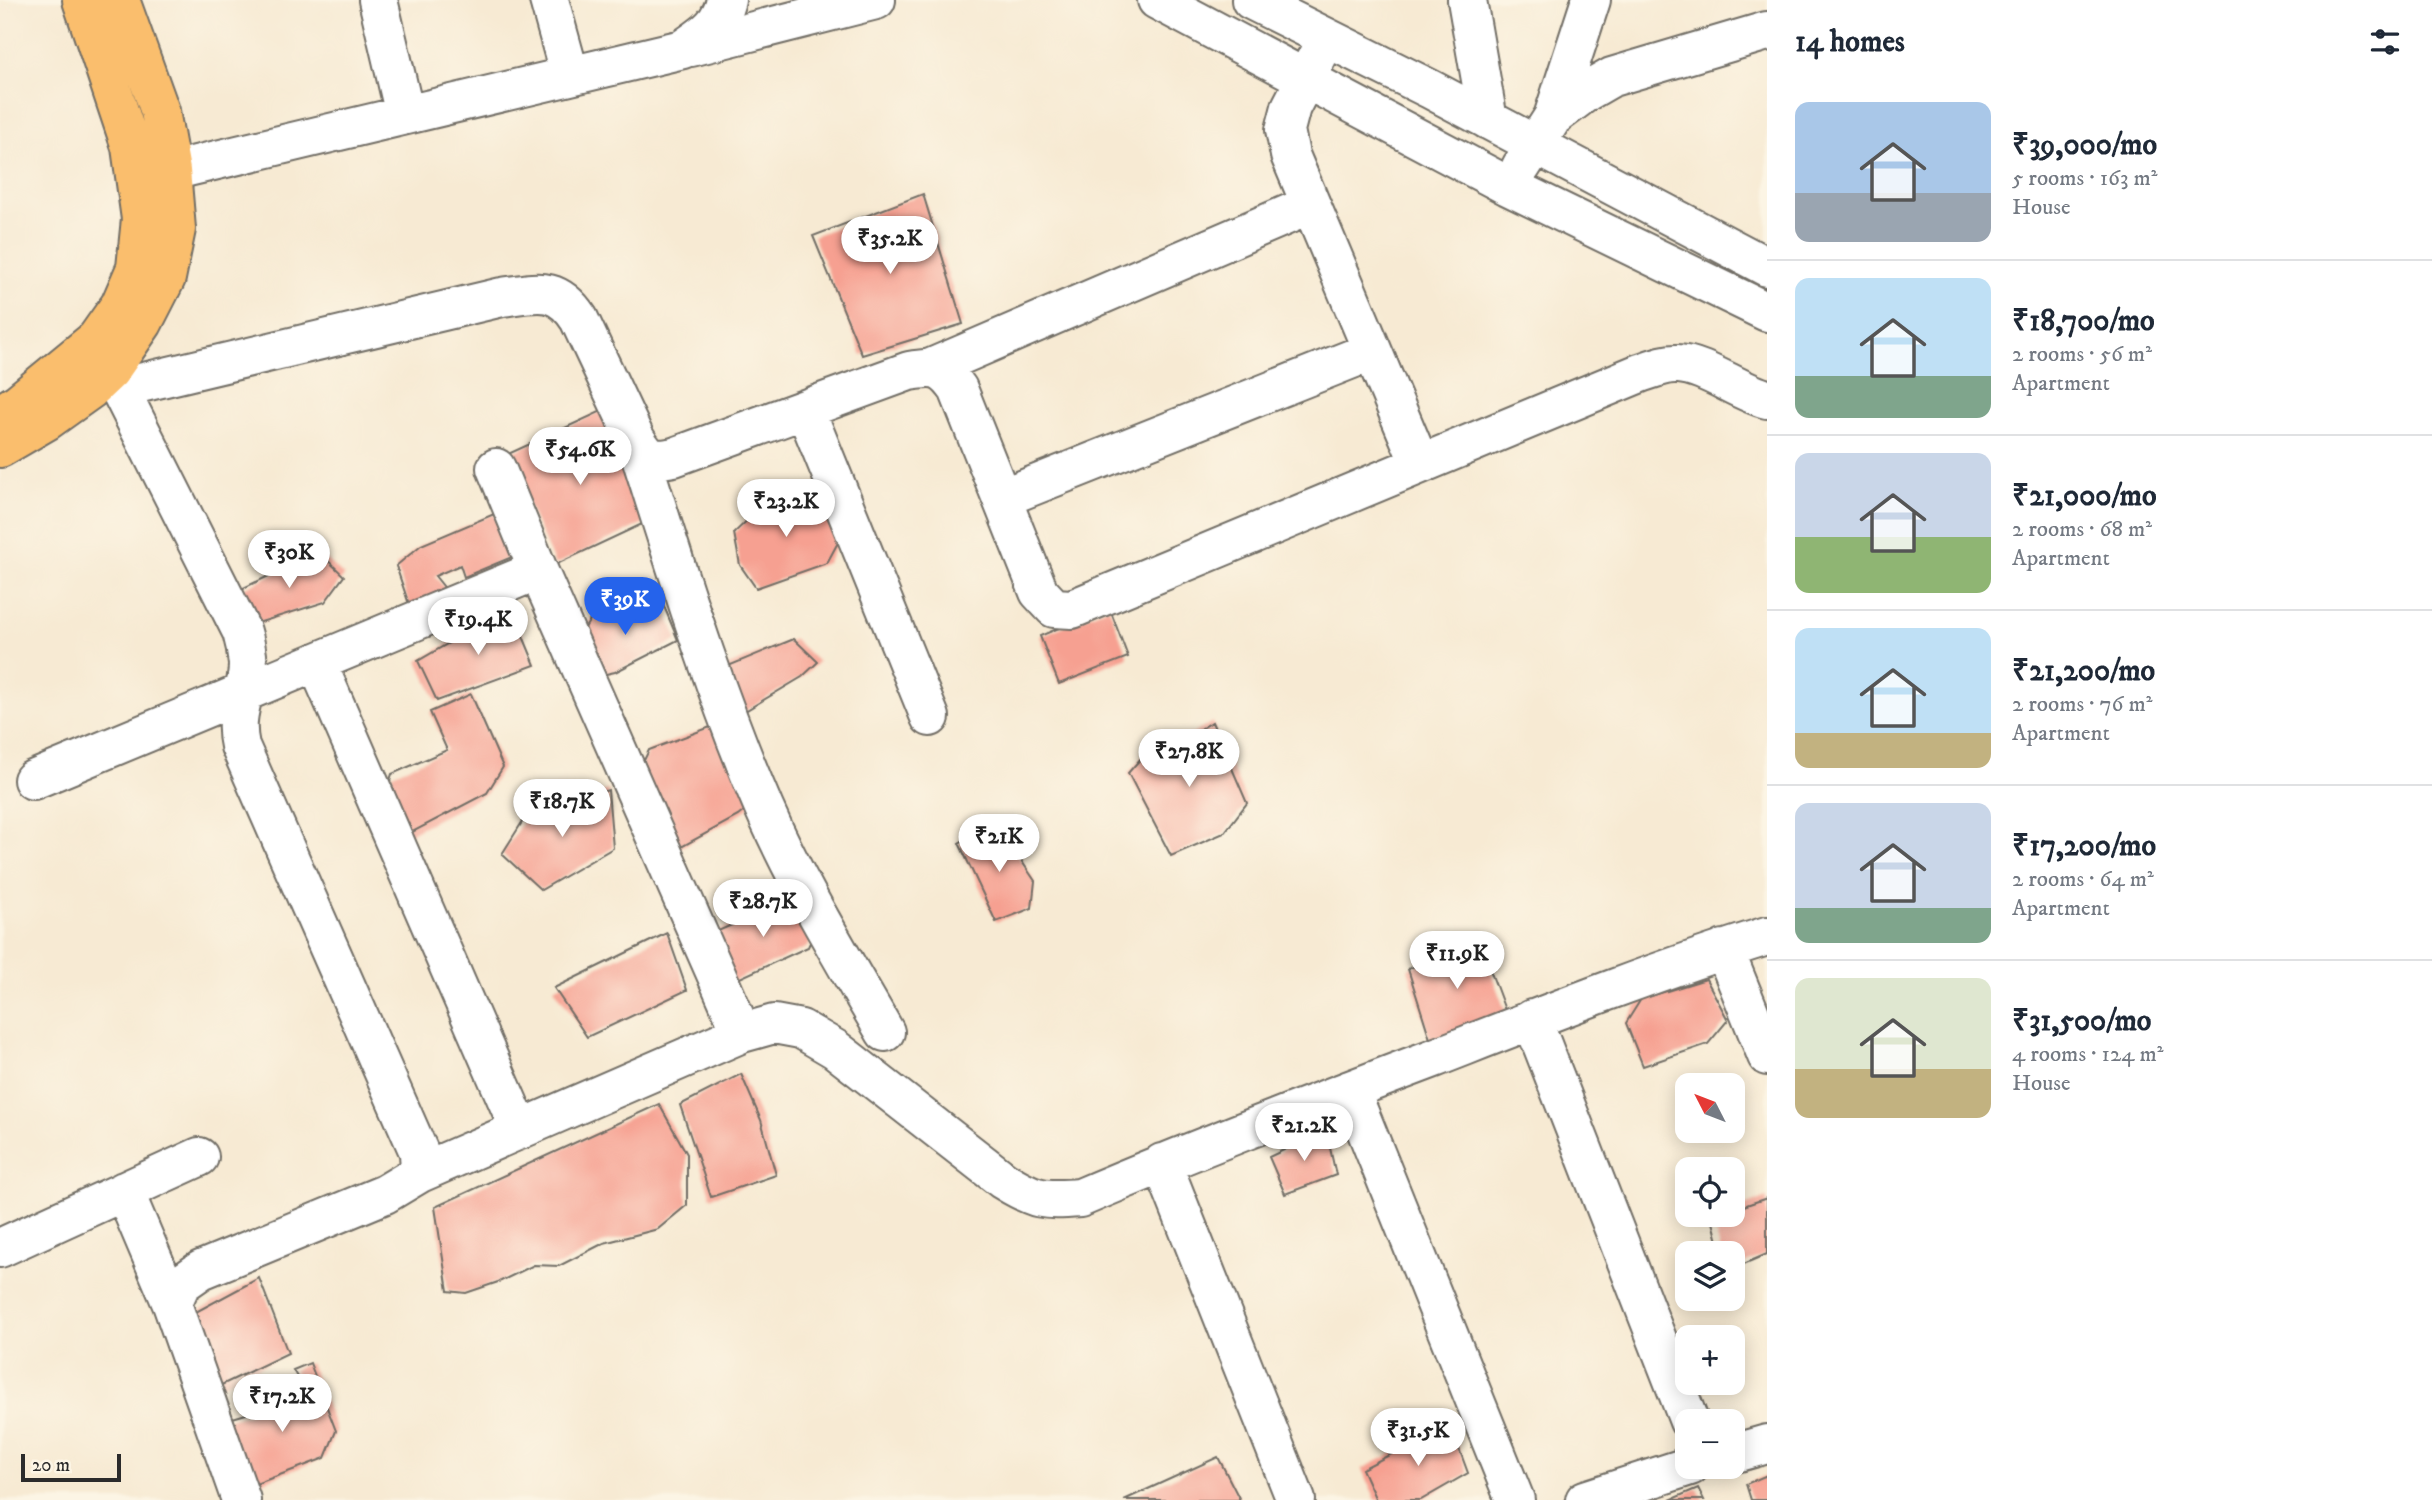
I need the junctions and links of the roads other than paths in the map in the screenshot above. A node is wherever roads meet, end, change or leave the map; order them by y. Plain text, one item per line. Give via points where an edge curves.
1 (82, 0) edge
2 (120, 0) edge
3 (378, 0) edge
4 (549, 0) edge
5 (726, 0) edge
6 (876, 0) edge
7 (1157, 0) edge
8 (1466, 0) edge
9 (1591, 0) edge
10 (1275, 5) edge
11 (1767, 31) edge
12 (1328, 38) junction
13 (682, 49) junction
14 (570, 76) junction
15 (1305, 78) junction
16 (405, 115) junction
17 (1488, 120) junction
18 (1544, 131) junction
19 (171, 171) junction
20 (1508, 186) junction
21 (1310, 205) junction
22 (1767, 267) edge
23 (1767, 312) edge
24 (1372, 351) junction
25 (108, 366) junction
26 (931, 368) junction
27 (1767, 400) edge
28 (805, 409) junction
29 (0, 414) edge
30 (635, 439) junction
31 (0, 448) edge
32 (1420, 464) junction
33 (496, 468) dead end
34 (1002, 498) junction
35 (538, 570) junction
36 (317, 663) junction
37 (242, 691) junction
38 (930, 717) dead end
39 (33, 780) dead end
40 (1767, 936) edge
41 (1724, 949) junction
42 (1532, 1020) junction
43 (885, 1032) dead end
44 (742, 1033) junction
45 (1767, 1056) edge
46 (1350, 1090) junction
47 (520, 1130) junction
48 (198, 1157) dead end
49 (1162, 1163) junction
50 (420, 1173) junction
51 (124, 1191) junction
52 (0, 1248) edge
53 (172, 1304) junction
54 (1684, 1409) edge
55 (1767, 1444) edge
56 (1745, 1450) edge
57 (1675, 1471) edge
58 (241, 1500) edge
59 (1296, 1500) edge
60 (1515, 1500) edge
61 (1585, 1500) edge

1 - 25 main road via 131,147 141,219 136,268 120,305
2 - 19 main road via 160,111
3 - 16 street
4 - 14 street
5 - 13 street via 721,18
6 - 13 street
7 - 15 street
8 - 17 street
9 - 18 street
10 - 12 street
11 - 18 street via 1612,78 1586,92
12 - 15 street
12 - 17 street
13 - 14 street
14 - 16 street
15 - 20 street
15 - 21 street via 1284,130
16 - 19 street
17 - 18 street
18 - 20 street
18 - 22 street
19 - 25 main road via 176,229 166,278 143,323
20 - 23 street
21 - 24 street
21 - 26 street
24 - 32 street
24 - 34 street
25 - 29 main road
25 - 30 street via 502,296 556,295 568,302 579,319
25 - 31 main road via 90,390
25 - 37 street via 242,632 248,667
26 - 28 street via 909,371
26 - 34 street via 948,374 958,389
27 - 32 street via 1693,366 1677,364 1640,373
28 - 30 street via 659,460 646,454
28 - 38 street
30 - 43 street via 704,654 765,810 803,890
32 - 34 street via 1072,608 1054,608 1039,592
33 - 35 street
35 - 36 street
35 - 44 street
36 - 37 street
36 - 47 street
37 - 39 street
37 - 50 street via 236,728 240,746 419,1152
40 - 41 street
41 - 42 street
41 - 45 street
42 - 46 street
42 - 54 street
44 - 47 street
44 - 49 street via 774,1024 801,1029 835,1049 1028,1196 1080,1198
46 - 49 street
46 - 60 street
47 - 50 street
48 - 51 street
49 - 59 street
50 - 53 street via 385,1194 201,1270 181,1284
51 - 52 street
51 - 53 street
53 - 58 street
55 - 56 street
57 - 61 street

